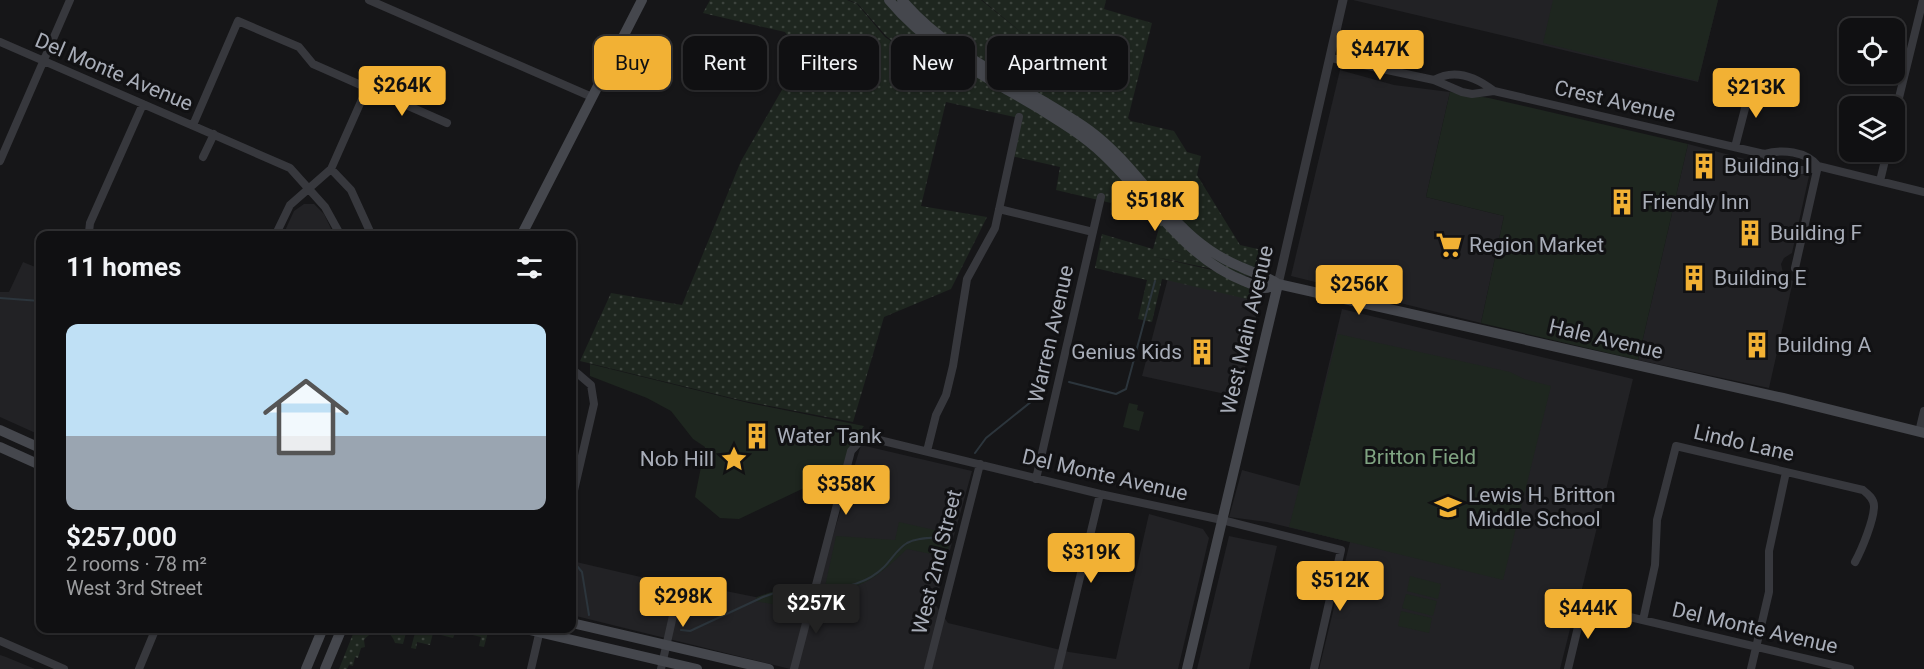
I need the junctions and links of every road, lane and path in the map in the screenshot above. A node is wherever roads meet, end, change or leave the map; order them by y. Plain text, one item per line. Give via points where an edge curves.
1 (70, 0) edge
2 (369, 0) edge
3 (642, 0) edge
4 (889, 0) edge
5 (902, 0) edge
6 (1344, 0) edge
7 (1923, 0) edge
8 (0, 42) edge
9 (1331, 57) junction
10 (1905, 58) edge
11 (1908, 59) junction
12 (43, 61) junction
13 (1434, 80) junction
14 (1758, 82) dead end
15 (367, 88) junction
16 (1494, 91) junction
17 (1899, 96) edge
18 (592, 97) junction
19 (143, 104) junction
20 (1019, 117) dead end
21 (447, 123) dead end
22 (193, 125) junction
23 (214, 134) junction
24 (1735, 147) junction
25 (1764, 154) junction
26 (203, 157) dead end
27 (0, 161) edge
28 (1885, 162) edge
29 (1818, 166) junction
30 (331, 169) junction
31 (1880, 181) junction
32 (310, 188) junction
33 (1924, 192) edge
34 (1101, 197) dead end
35 (999, 209) junction
36 (89, 231) edge
37 (277, 231) edge
38 (338, 231) edge
39 (370, 231) edge
40 (524, 231) edge
41 (1093, 232) junction
42 (1795, 268) dead end
43 (1278, 284) junction
44 (576, 374) edge
45 (1924, 411) edge
46 (0, 430) edge
47 (1922, 432) edge
48 (36, 446) edge
49 (0, 447) edge
50 (927, 451) junction
51 (36, 463) edge
52 (980, 464) junction
53 (1786, 472) junction
54 (1036, 478) junction
55 (576, 483) edge
56 (1100, 494) junction
57 (1222, 520) junction
58 (1855, 562) dead end
59 (679, 589) dead end
60 (1643, 620) junction
61 (576, 624) edge
62 (154, 633) edge
63 (320, 633) edge
64 (340, 633) edge
65 (540, 633) edge
66 (547, 633) edge
67 (0, 640) edge
68 (666, 644) junction
69 (1756, 647) junction
70 (661, 665) edge
71 (64, 669) edge
72 (139, 669) edge
73 (306, 669) edge
74 (325, 669) edge
75 (531, 669) edge
76 (697, 669) edge
77 (769, 669) edge
78 (795, 669) edge
79 (928, 669) edge
80 (1058, 669) edge
81 (1187, 669) edge
82 (1314, 669) edge
83 (1568, 669) edge
84 (1751, 669) edge
85 (1850, 669) edge

1 - 12 street
2 - 18 street
3 - 18 main road
4 - 43 main road, Hale Avenue via 937,45 1056,119 1102,153 1195,252 1247,282 1266,288
5 - 43 main road, Hale Avenue via 942,39 1091,132 1202,244
6 - 9 street, West Main Avenue
7 - 11 street
8 - 12 street, Del Monte Avenue
9 - 13 street, Crest Avenue
9 - 43 street, West Main Avenue
10 - 11 street
11 - 17 street
12 - 19 street, Del Monte Avenue
12 - 27 street
13 - 16 street, Crest Avenue via 1472,94
13 - 16 street, Crest Avenue via 1444,75 1467,76
14 - 24 street via 1748,97
15 - 21 street
15 - 22 street via 313,64 299,48 238,21
15 - 30 street
16 - 24 street, Crest Avenue
18 - 40 main road
19 - 22 street, Del Monte Avenue
19 - 36 street
20 - 35 street
22 - 23 street, Del Monte Avenue
23 - 26 street
23 - 32 street, Del Monte Avenue via 290,168
24 - 25 street, Crest Avenue
25 - 29 street, Crest Avenue via 1793,153
25 - 29 street, Crest Avenue via 1793,170
28 - 31 street
29 - 31 street, Crest Avenue
29 - 42 street
30 - 32 street
30 - 39 street via 351,190
31 - 33 street, Crest Avenue
32 - 37 street via 285,210
32 - 38 street, Del Monte Avenue
34 - 41 street, Warren Avenue
35 - 41 street
35 - 50 street via 995,228 967,279 953,366
41 - 54 street, Warren Avenue
43 - 47 main road, Hale Avenue
43 - 57 main road, West Main Avenue
44 - 55 street via 591,385 594,404
45 - 47 street
46 - 48 main road
49 - 51 main road
50 - 52 street, Del Monte Avenue
50 - 78 street, Del Monte Avenue via 871,438 860,441 850,451
52 - 54 street, Del Monte Avenue
52 - 79 street, West 2nd Street
53 - 58 street, Lindo Lane via 1863,490 1870,496 1874,505 1864,545
53 - 60 street, Lindo Lane via 1676,446 1657,520 1655,565
53 - 69 street via 1768,552 1769,592
54 - 56 street, Del Monte Avenue
56 - 57 street, Del Monte Avenue
56 - 80 street
57 - 81 main road, West Main Avenue
57 - 82 street, Del Monte Avenue via 1341,550
59 - 68 street
60 - 69 street, Del Monte Avenue
60 - 83 street, Del Monte Avenue via 1583,606
61 - 68 main road
62 - 72 street
63 - 73 main road
64 - 74 main road
65 - 75 street
66 - 70 main road
67 - 71 street
68 - 70 street
68 - 77 main road
69 - 84 street
69 - 85 street, Del Monte Avenue
70 - 76 main road

